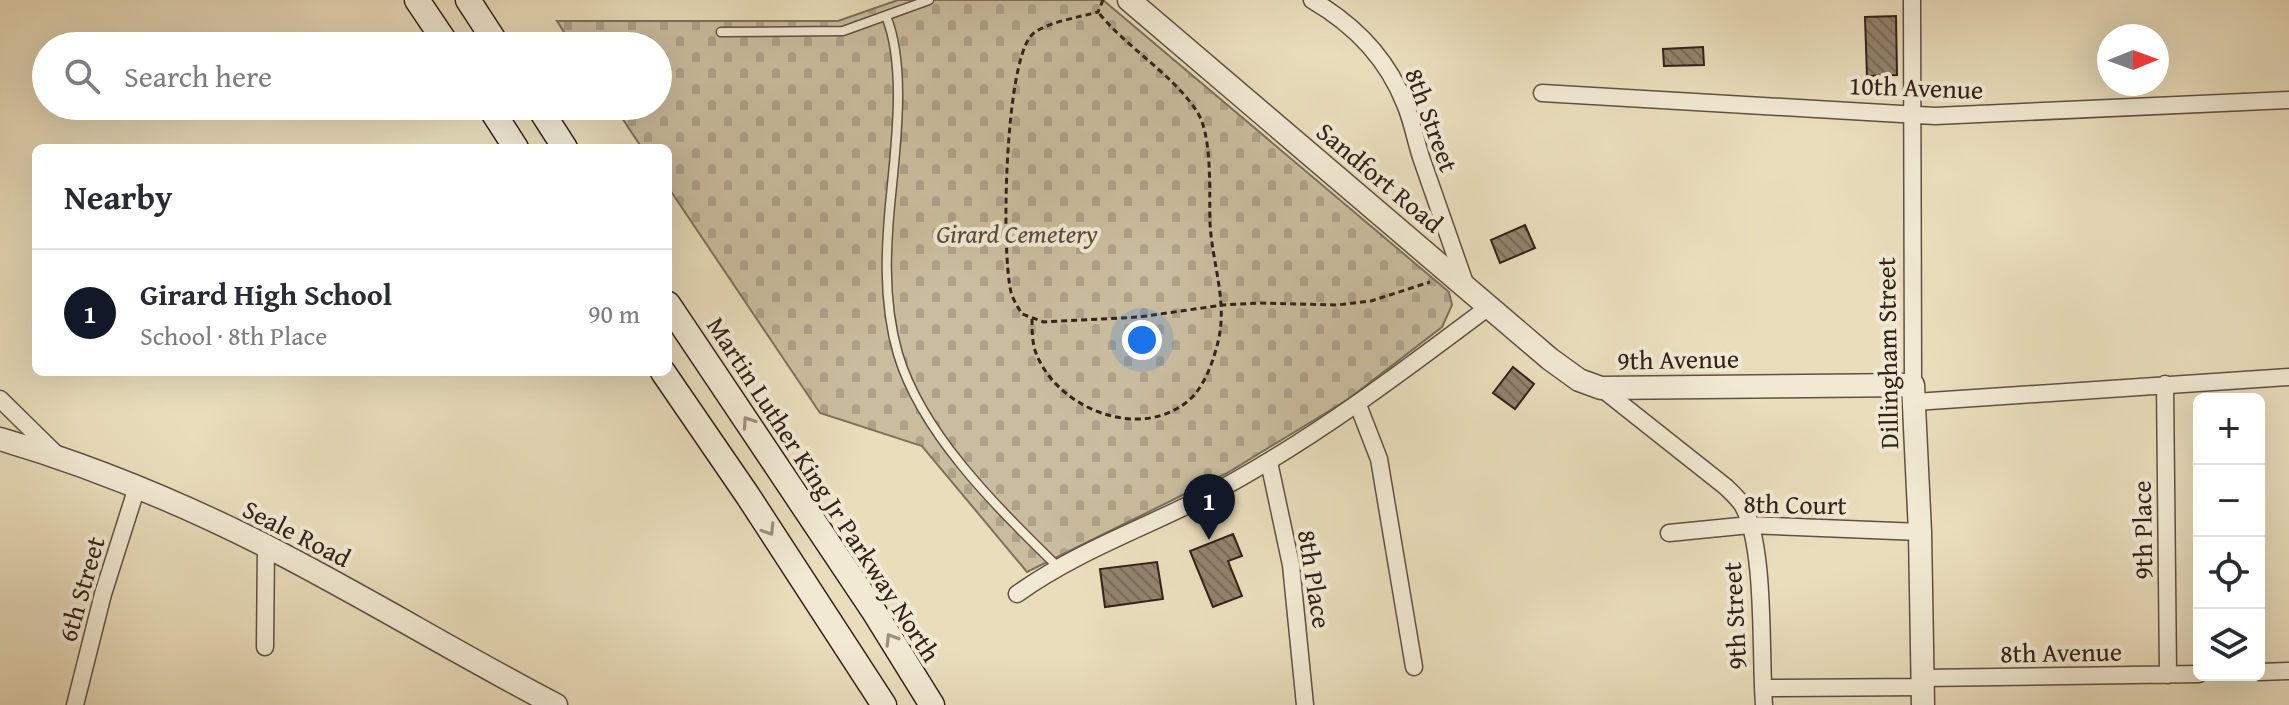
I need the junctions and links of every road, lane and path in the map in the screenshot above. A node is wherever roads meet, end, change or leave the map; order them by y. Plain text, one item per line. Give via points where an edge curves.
1 (417, 0) edge
2 (468, 0) edge
3 (929, 0) edge
4 (1103, 0) edge
5 (1129, 0) edge
6 (1312, 0) edge
7 (1912, 0) edge
8 (1098, 12) junction
9 (886, 16) junction
10 (439, 32) edge
11 (489, 32) edge
12 (721, 32) dead end
13 (1542, 93) dead end
14 (2289, 100) edge
15 (1914, 113) junction
16 (498, 120) edge
17 (547, 120) edge
18 (513, 144) edge
19 (562, 144) edge
20 (1459, 280) junction
21 (1223, 305) junction
22 (1490, 306) junction
23 (672, 310) edge
24 (1032, 318) junction
25 (666, 376) edge
26 (2289, 377) edge
27 (2165, 384) junction
28 (1601, 388) junction
29 (1914, 393) junction
30 (0, 399) edge
31 (1358, 405) junction
32 (0, 439) edge
33 (59, 457) junction
34 (1269, 462) junction
35 (137, 487) junction
36 (1750, 525) junction
37 (1920, 532) junction
38 (1669, 533) dead end
39 (266, 546) junction
40 (1058, 567) junction
41 (1017, 594) dead end
42 (265, 647) dead end
43 (1414, 667) dead end
44 (2289, 671) edge
45 (2265, 672) edge
46 (2193, 674) edge
47 (2168, 675) junction
48 (1923, 690) edge
49 (1763, 697) edge
50 (75, 705) edge
51 (556, 705) edge
52 (884, 705) edge
53 (932, 705) edge
54 (1305, 705) edge

1 - 10 main road
2 - 11 main road
3 - 9 lane
4 - 8 path
5 - 20 street, Sandfort Road
6 - 20 street, 8th Street via 1365,40 1389,70 1406,106
7 - 15 street, Dillingham Street
8 - 21 path via 1196,110 1207,130 1211,243
8 - 24 path via 1040,28 1029,37 1020,62 1010,112 1007,254 1011,294 1022,314
9 - 12 lane via 843,31
9 - 40 lane via 895,36 897,85 886,258 898,355 917,398 955,456
13 - 15 street, 10th Avenue
14 - 15 street, 10th Avenue
15 - 29 street, Dillingham Street
16 - 18 main road
17 - 19 main road
20 - 21 path via 1337,305
20 - 22 street, Sandfort Road
21 - 24 path via 1139,317 1044,322
21 - 24 path via 1205,379 1189,401 1160,416 1137,420 1108,416 1062,390 1037,357
22 - 28 street, Sandfort Road via 1550,359
22 - 31 street
53 -> 23 main road, Martin Luther King Jr Parkway North
25 -> 52 main road
26 - 27 street, 9th Avenue
27 - 29 street, 9th Avenue
27 - 47 street, 9th Place
28 - 29 street, 9th Avenue
28 - 36 street, 9th Avenue via 1726,487 1742,504
29 - 37 street, Dillingham Street
30 - 33 street
31 - 34 street
31 - 43 street via 1379,459
32 - 33 street, Seale Road
33 - 35 street, Seale Road
34 - 40 street
34 - 54 street, 8th Place via 1291,565
35 - 39 street, Seale Road
35 - 50 street, 6th Street
36 - 37 street, 8th Court
36 - 38 street, 8th Court
36 - 49 street, 9th Street
37 - 48 street, Dillingham Street
39 - 42 street
39 - 51 street, Seale Road
40 - 41 street
44 - 45 street
46 - 47 street, 8th Avenue
47 - 48 street, 8th Avenue
48 - 49 street, 8th Avenue

